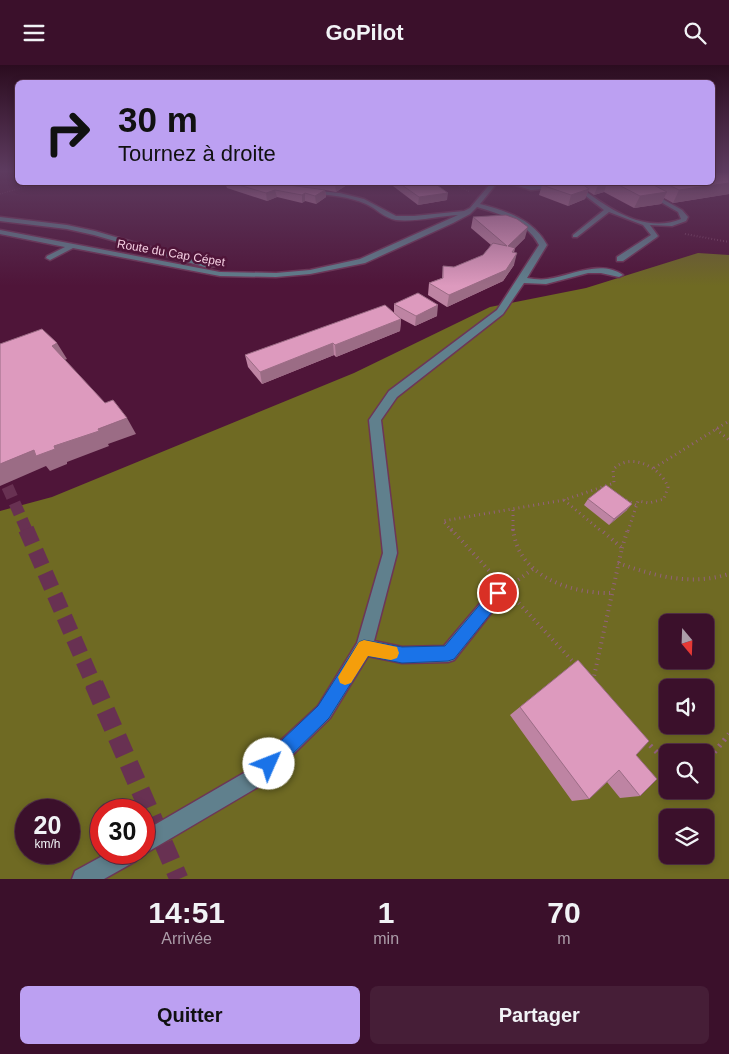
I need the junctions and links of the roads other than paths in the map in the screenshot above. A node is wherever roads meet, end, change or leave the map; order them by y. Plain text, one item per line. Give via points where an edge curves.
1 (381, 210) edge
2 (471, 210) edge
3 (491, 210) edge
4 (608, 210) joint
5 (678, 210) edge
6 (468, 213) junction
7 (0, 219) edge
8 (646, 223) junction
9 (0, 232) edge
10 (575, 236) dead end
11 (71, 247) junction
12 (50, 258) dead end
13 (620, 259) dead end
14 (220, 274) junction
15 (619, 275) dead end
16 (522, 281) junction
17 (503, 591) road end
18 (364, 647) junction
19 (155, 837) edge
20 (109, 864) edge
21 (83, 879) edge

1 - 6 street via 397,218 450,211
2 - 6 street, Route du Cap Cépet
3 - 16 street via 512,217 540,236 543,245
4 - 8 street via 624,219
4 - 10 street
5 - 8 street via 685,217 680,222
6 - 14 street, Route du Cap Cépet via 362,261 334,268 276,275
7 - 14 street via 95,233 211,265
8 - 13 street via 655,236
9 - 11 street, Route du Cap Cépet
11 - 12 street
11 - 14 street, Route du Cap Cépet
15 - 16 street via 588,271 546,281
16 - 18 street via 500,312 393,394 375,420 390,553
17 - 18 street via 448,654 402,655
18 - 19 street via 324,712 256,777
20 - 21 street

